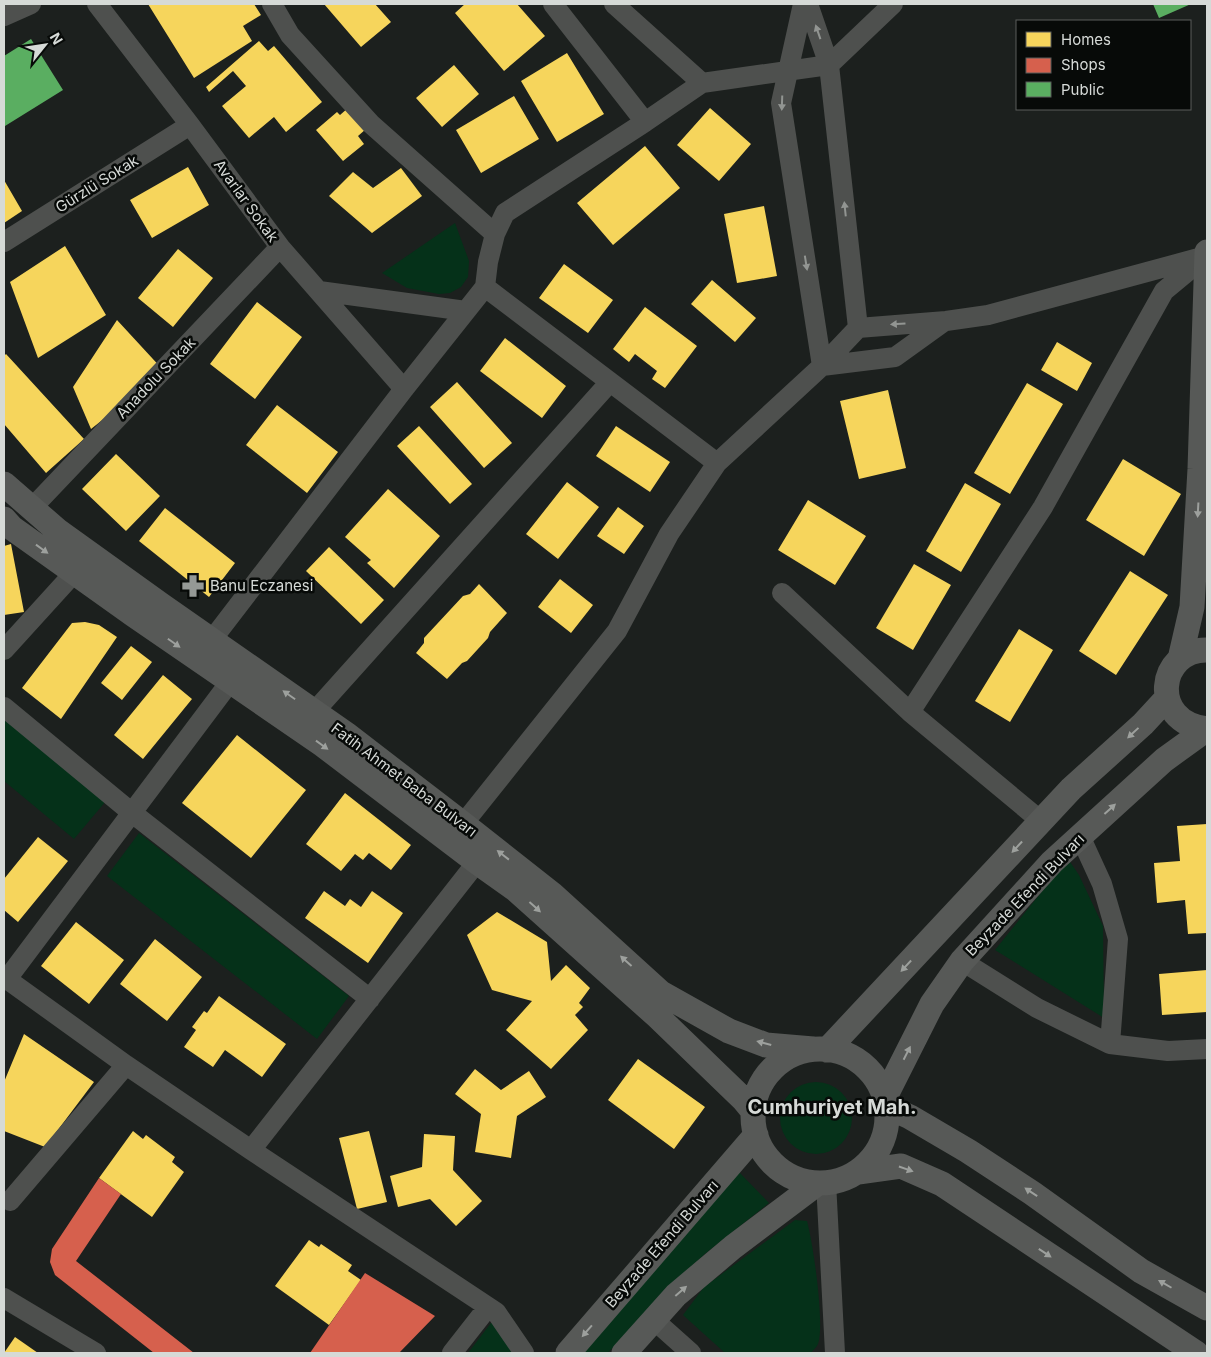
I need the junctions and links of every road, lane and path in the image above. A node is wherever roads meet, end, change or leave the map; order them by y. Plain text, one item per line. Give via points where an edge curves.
1 (31, 4) edge
2 (97, 4) edge
3 (272, 4) edge
4 (553, 4) edge
5 (614, 4) edge
6 (803, 4) edge
7 (808, 4) edge
8 (893, 4) edge
9 (4, 16) edge
10 (829, 65) junction
11 (788, 71) junction
12 (702, 83) junction
13 (644, 122) junction
14 (190, 125) junction
15 (495, 234) junction
16 (4, 242) edge
17 (280, 247) junction
18 (1207, 254) edge
19 (1151, 272) junction
20 (485, 287) junction
21 (319, 291) junction
22 (1164, 291) junction
23 (466, 311) junction
24 (946, 321) junction
25 (858, 328) junction
26 (822, 366) junction
27 (610, 382) junction
28 (404, 389) junction
29 (717, 463) junction
30 (4, 484) edge
31 (32, 508) junction
32 (4, 518) edge
33 (74, 573) junction
34 (782, 592) dead end
35 (211, 641) junction
36 (4, 650) edge
37 (1207, 650) edge
38 (1180, 659) junction
39 (230, 682) junction
40 (1167, 698) junction
41 (4, 707) edge
42 (314, 712) junction
43 (910, 712) junction
44 (1207, 729) edge
45 (131, 812) junction
46 (1041, 822) junction
47 (463, 824) junction
48 (1080, 836) junction
49 (477, 862) junction
50 (962, 961) junction
51 (5, 978) edge
52 (370, 999) junction
53 (1110, 1044) junction
54 (820, 1049) junction
55 (1207, 1049) edge
56 (126, 1065) junction
57 (886, 1102) junction
58 (754, 1123) junction
59 (250, 1150) junction
60 (858, 1172) junction
61 (822, 1183) junction
62 (6, 1202) edge
63 (4, 1298) edge
64 (488, 1307) junction
65 (1207, 1308) edge
66 (654, 1320) junction
67 (96, 1353) edge
68 (452, 1353) edge
69 (524, 1353) edge
70 (568, 1353) edge
71 (624, 1353) edge
72 (691, 1353) edge
73 (835, 1353) edge
74 (1196, 1353) edge

1 - 9 street
2 - 14 street, Avarlar Sokak
3 - 15 street via 290,35 371,124
4 - 13 street
5 - 12 street
6 - 11 street
10 -> 7 street
8 - 10 street
10 - 11 street
25 -> 10 street
11 - 12 street
11 -> 26 street via 781,103
12 - 13 street
13 - 15 street via 505,213
14 - 16 street, Gürzlü Sokak
14 - 17 street, Avarlar Sokak
15 - 20 street
17 - 21 street, Avarlar Sokak
17 - 31 street, Anadolu Sokak
18 - 19 street
18 - 22 street
18 -> 38 main road via 1192,607
19 - 22 street
19 - 24 street via 988,315
20 - 23 street
20 - 27 street
21 - 23 street
21 - 28 street, Avarlar Sokak
22 - 43 street via 1043,507
23 - 28 street
24 -> 25 street
24 - 26 street via 895,357
25 - 26 street
26 - 29 street
27 - 29 street
27 - 42 street
28 - 35 street
29 - 47 street via 669,534 616,631
30 - 31 main road, Fatih Ahmet Baba Bulvarı
31 - 35 main road, Fatih Ahmet Baba Bulvarı via 58,531
32 -> 33 main road, Fatih Ahmet Baba Bulvarı via 12,528
33 - 36 street
33 -> 39 main road, Fatih Ahmet Baba Bulvarı
34 - 43 street
42 -> 35 main road, Fatih Ahmet Baba Bulvarı
37 - 38 main road via 1192,652
38 - 40 main road via 1168,677
39 - 45 street
39 -> 49 main road, Fatih Ahmet Baba Bulvarı via 323,745
40 - 44 main road via 1182,721
40 -> 46 main road
41 - 45 street
42 - 47 main road, Fatih Ahmet Baba Bulvarı
43 - 46 street
48 -> 44 main road, Beyzade Efendi Bulvarı via 1164,760
45 - 51 street
45 - 52 street
46 -> 54 main road
54 -> 47 main road, Fatih Ahmet Baba Bulvarı via 766,1045 729,1031 662,993 552,894
48 - 50 main road, Beyzade Efendi Bulvarı via 1052,862
48 - 53 street via 1102,884 1118,939
49 - 52 street
49 -> 58 main road, Fatih Ahmet Baba Bulvarı via 515,889 658,1017 744,1100
50 - 53 street via 1037,1008
57 -> 50 main road, Beyzade Efendi Bulvarı via 932,1004
51 - 56 street
52 - 59 street
53 - 55 street via 1168,1051
54 - 57 main road via 836,1050 857,1060 874,1076
54 - 58 main road via 790,1055 771,1069 758,1088
56 - 59 street
56 - 62 street
57 - 60 main road via 888,1118 884,1138 874,1157
65 -> 57 main road via 1141,1270 1032,1193
58 - 61 main road via 764,1154 779,1169 798,1179
58 -> 70 main road, Beyzade Efendi Bulvarı
59 - 64 street
60 - 61 main road via 839,1181
60 -> 74 main road via 901,1166 942,1184
66 -> 61 main road via 676,1295 733,1247
61 - 73 street
63 - 67 street
64 - 68 street
64 - 69 street via 496,1312
66 - 71 main road
66 - 72 street

